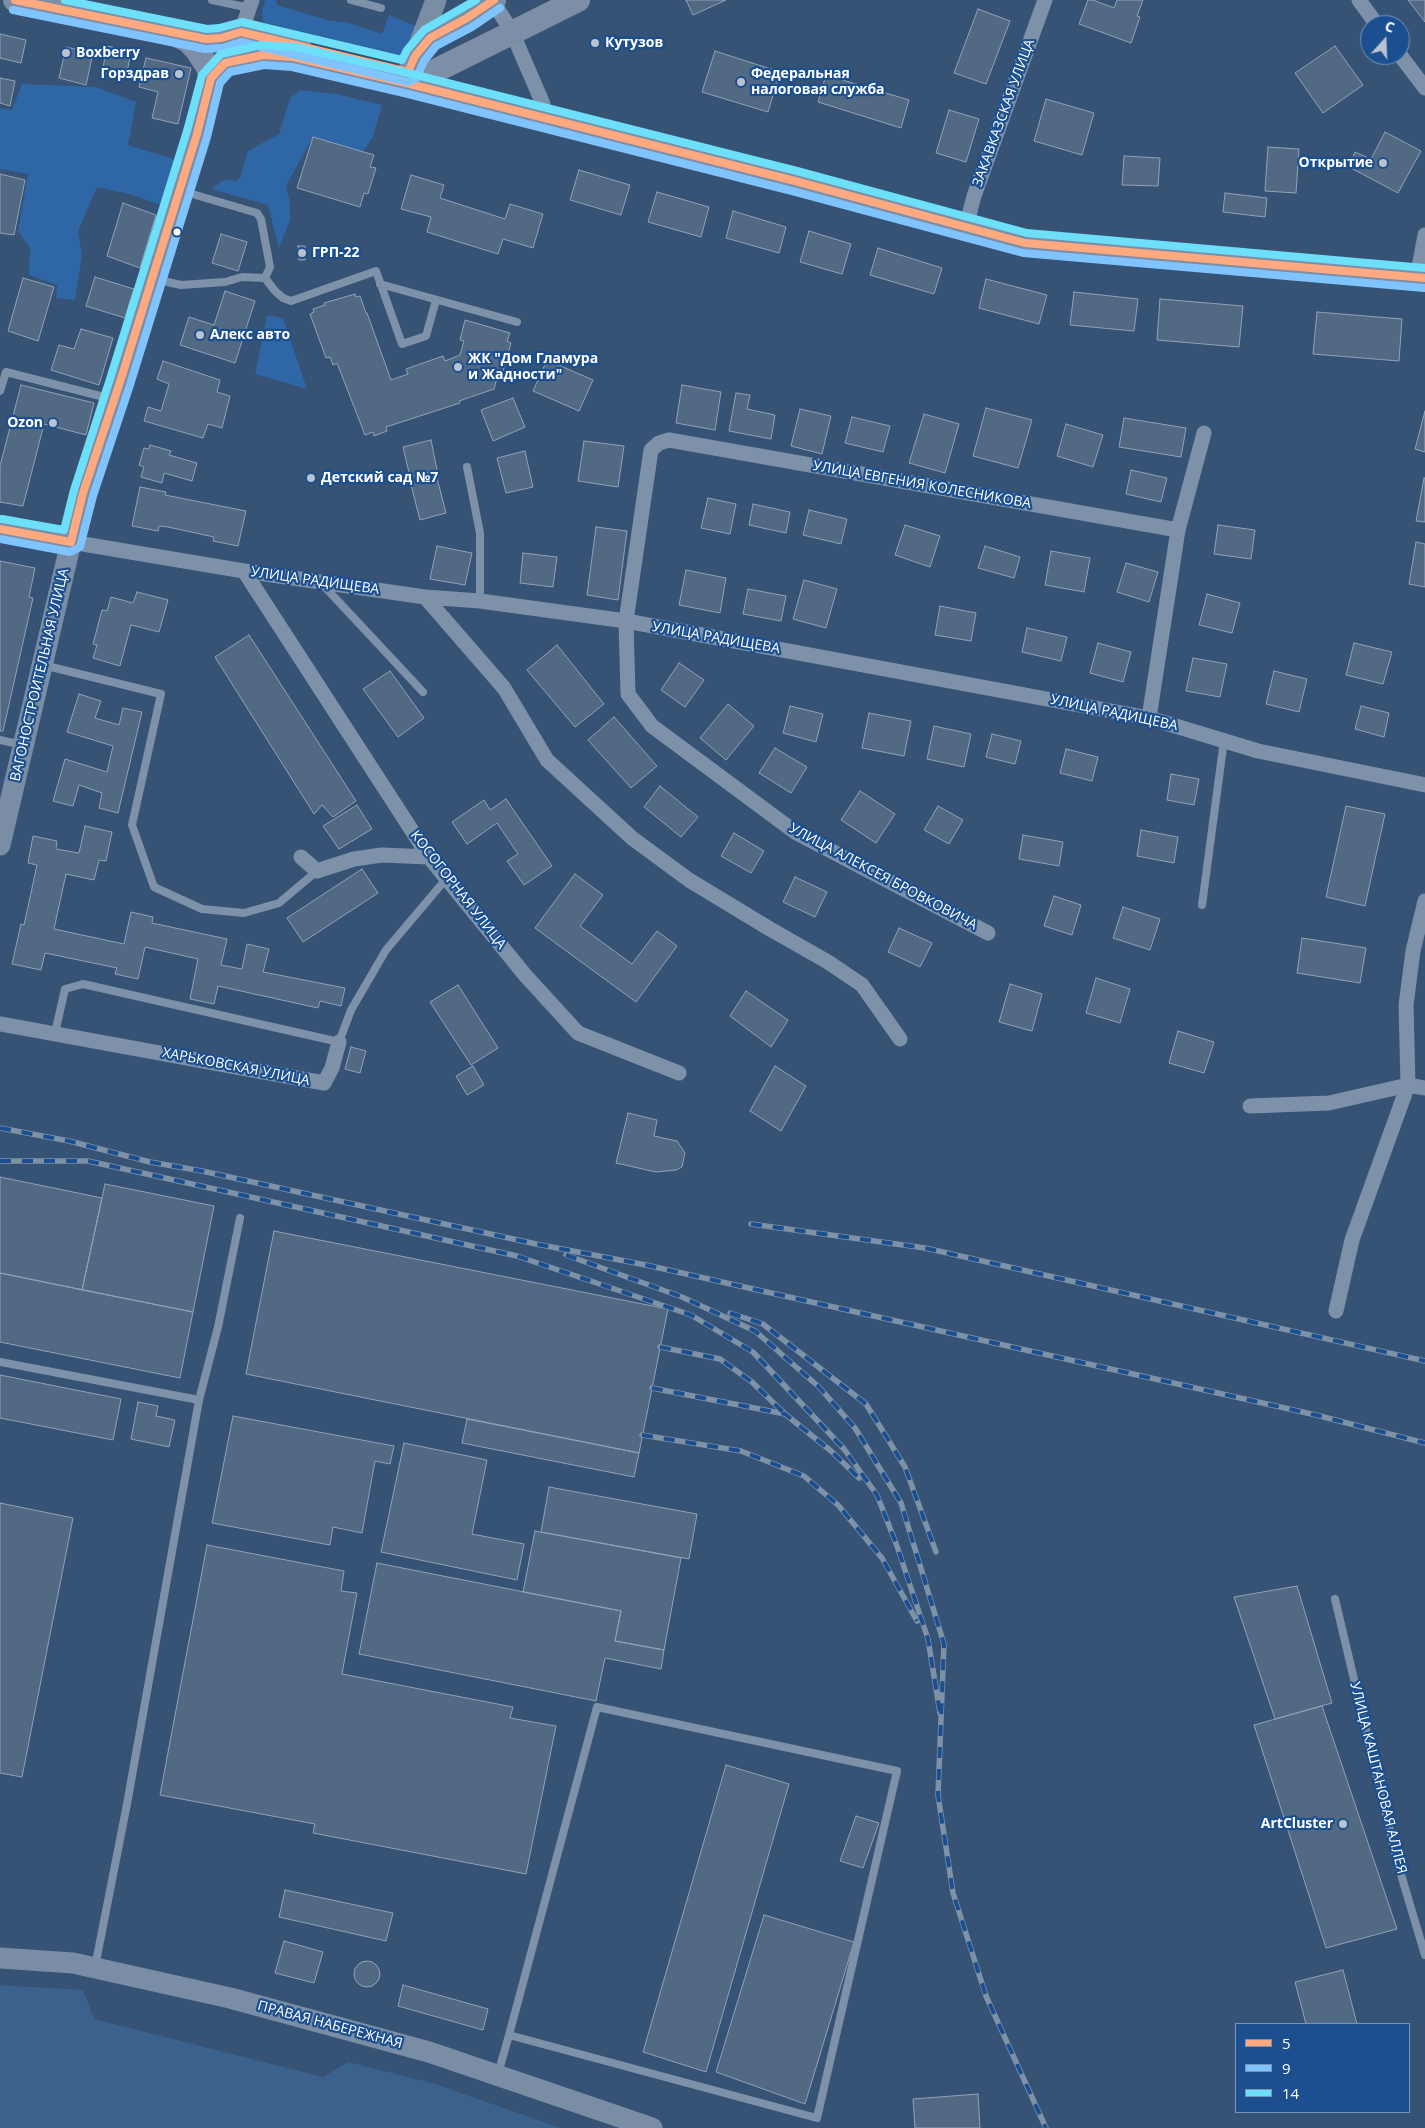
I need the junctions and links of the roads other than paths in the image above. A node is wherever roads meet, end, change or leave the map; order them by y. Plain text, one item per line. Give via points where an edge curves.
1 (15, 0) edge
2 (212, 0) edge
3 (351, 0) edge
4 (436, 0) edge
5 (493, 0) edge
6 (578, 0) edge
7 (1045, 0) edge
8 (1359, 0) edge
9 (53, 3) edge
10 (251, 4) edge
11 (380, 8) dead end
12 (1370, 15) edge
13 (171, 32) junction
14 (241, 32) junction
15 (512, 32) junction
16 (1408, 65) edge
17 (414, 71) junction
18 (211, 78) junction
19 (1425, 88) edge
20 (546, 111) junction
21 (180, 190) junction
22 (966, 227) junction
23 (1425, 234) edge
24 (265, 278) junction
25 (1421, 278) edge
26 (152, 279) junction
27 (380, 284) junction
28 (436, 300) junction
29 (517, 322) dead end
30 (0, 392) edge
31 (115, 399) junction
32 (1204, 433) dead end
33 (467, 467) dead end
34 (0, 529) edge
35 (1178, 530) junction
36 (72, 542) junction
37 (244, 571) junction
38 (320, 582) junction
39 (425, 597) junction
40 (480, 601) junction
41 (626, 622) junction
42 (43, 664) junction
43 (423, 692) dead end
44 (1149, 718) junction
45 (0, 740) edge
46 (1224, 740) junction
47 (24, 745) junction
48 (1425, 785) edge
49 (0, 845) edge
50 (301, 857) dead end
51 (429, 857) junction
52 (317, 871) junction
53 (446, 879) junction
54 (1202, 905) dead end
55 (1424, 908) edge
56 (988, 933) dead end
57 (0, 1024) edge
58 (55, 1033) junction
59 (900, 1039) dead end
60 (339, 1042) junction
61 (679, 1073) dead end
62 (1408, 1085) junction
63 (1425, 1088) edge
64 (1250, 1106) dead end
65 (240, 1218) dead end
66 (1336, 1311) dead end
67 (0, 1362) edge
68 (198, 1400) junction
69 (1335, 1599) dead end
70 (1425, 1955) edge
71 (0, 1958) edge
72 (95, 1968) junction
73 (509, 2035) junction
74 (498, 2076) junction
75 (652, 2128) edge

1 - 9 main road
2 - 10 lane
3 - 11 lane
4 - 17 main road
5 - 15 street
5 - 17 main road via 430,38
6 - 15 main road
7 - 22 street, ЗАКАВКАЗСКАЯ УЛИЦА via 974,196
8 - 12 street
9 - 13 main road
10 - 14 street
13 - 14 main road via 206,39
13 - 18 main road via 196,49
14 - 17 main road
15 - 17 main road
15 - 20 street
16 - 19 street
17 - 18 main road via 262,55 226,63
17 - 20 main road
18 - 21 main road, ВАГОНОСТРОИТЕЛЬНАЯ УЛИЦА
20 - 22 main road
21 - 24 lane via 257,213 270,267
21 - 26 main road, ВАГОНОСТРОИТЕЛЬНАЯ УЛИЦА
22 - 25 main road via 1026,243
23 - 25 street
24 - 26 lane via 242,276 225,282 181,285
24 - 27 lane via 275,291 290,301 376,271
26 - 31 main road, ВАГОНОСТРОИТЕЛЬНАЯ УЛИЦА
27 - 28 lane
27 - 28 lane via 402,344 426,336
28 - 29 lane
30 - 31 lane via 6,372
31 - 36 main road, ВАГОНОСТРОИТЕЛЬНАЯ УЛИЦА via 83,493
32 - 35 street
33 - 40 lane via 480,533
34 - 36 main road, УЛИЦА РАДИЩЕВА
35 - 41 street, УЛИЦА ЕВГЕНИЯ КОЛЕСНИКОВА via 669,440 651,450
35 - 44 street
36 - 37 street, УЛИЦА РАДИЩЕВА
36 - 42 main road, ВАГОНОСТРОИТЕЛЬНАЯ УЛИЦА
37 - 38 street, УЛИЦА РАДИЩЕВА
37 - 51 street, КОСОГОРНАЯ УЛИЦА
38 - 39 street, УЛИЦА РАДИЩЕВА
38 - 43 lane
39 - 40 street, УЛИЦА РАДИЩЕВА
39 - 59 street via 504,688 547,760 632,838 689,880 862,984
40 - 41 street, УЛИЦА РАДИЩЕВА
41 - 44 street, УЛИЦА РАДИЩЕВА
41 - 56 street, УЛИЦА АЛЕКСЕЯ БРОВКОВИЧА via 628,694 652,726 795,832
42 - 47 main road, ВАГОНОСТРОИТЕЛЬНАЯ УЛИЦА
42 - 52 lane via 161,694 132,825 154,887 202,909 244,912 279,903
44 - 46 street, УЛИЦА РАДИЩЕВА
45 - 47 lane
46 - 48 street, УЛИЦА РАДИЩЕВА via 1258,751
46 - 54 lane
47 - 49 main road, ВАГОНОСТРОИТЕЛЬНАЯ УЛИЦА
50 - 52 street
51 - 52 street via 382,855 354,859
51 - 53 street, КОСОГОРНАЯ УЛИЦА
53 - 60 lane, ХАРЬКОВСКАЯ УЛИЦА via 386,950 351,1010
53 - 61 street, КОСОГОРНАЯ УЛИЦА via 578,1033
55 - 62 street via 1413,951 1406,1005
57 - 58 street, ХАРЬКОВСКАЯ УЛИЦА
58 - 60 street, ХАРЬКОВСКАЯ УЛИЦА via 324,1083
58 - 60 lane via 65,988 83,984
62 - 63 street
62 - 64 street via 1328,1103
62 - 66 street via 1352,1240
65 - 68 lane via 218,1327
67 - 68 lane
68 - 72 lane
69 - 70 lane, УЛИЦА КАШТАНОВАЯ АЛЛЕЯ via 1397,1862
71 - 72 main road, ПРАВАЯ НАБЕРЕЖНАЯ
72 - 74 main road, ПРАВАЯ НАБЕРЕЖНАЯ via 230,1998 428,2052
73 - 73 lane via 597,1707 896,1771 816,2118
73 - 74 lane
74 - 75 main road, ПРАВАЯ НАБЕРЕЖНАЯ

